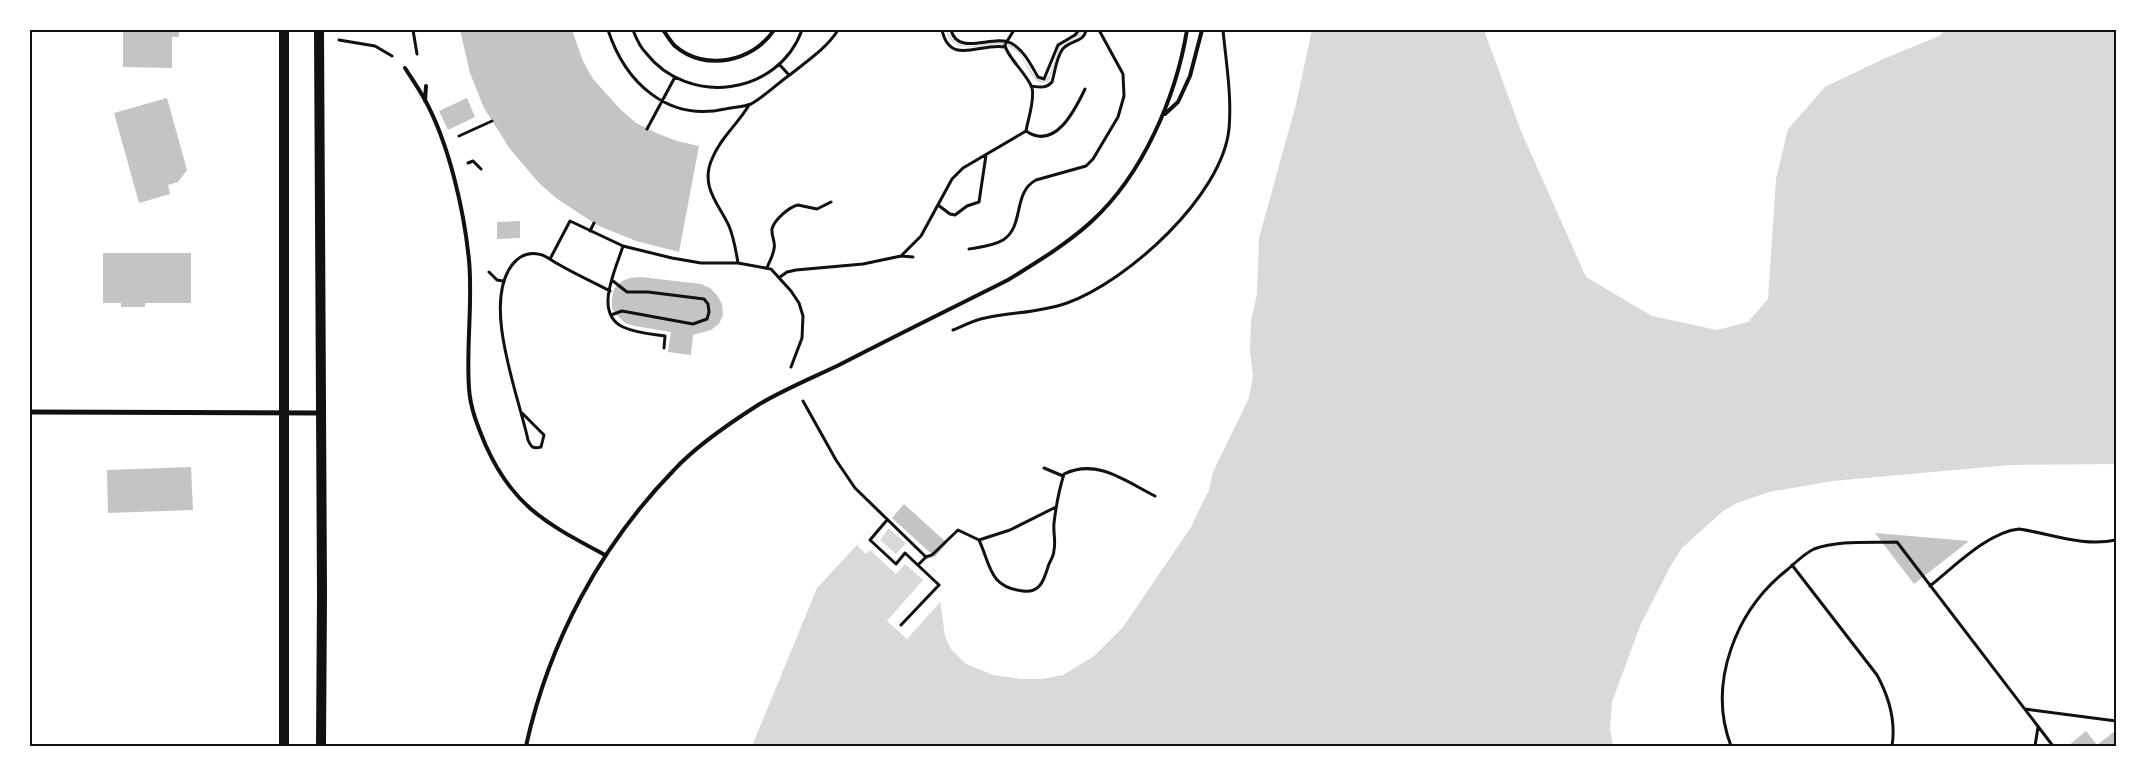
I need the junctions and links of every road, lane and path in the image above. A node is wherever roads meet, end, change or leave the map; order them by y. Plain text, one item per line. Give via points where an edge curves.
1 (284, 30) edge
2 (615, 30) edge
3 (663, 30) edge
4 (774, 30) edge
5 (838, 30) edge
6 (942, 30) edge
7 (951, 30) edge
8 (1012, 30) edge
9 (1079, 30) edge
10 (1086, 30) edge
11 (1099, 30) edge
12 (1187, 30) edge
13 (1202, 30) edge
14 (608, 31) edge
15 (319, 35) edge
16 (1070, 41) junction
17 (1005, 44) junction
18 (779, 64) dead end
19 (405, 68) joint
20 (789, 75) junction
21 (676, 77) dead end
22 (426, 86) dead end
23 (1030, 86) junction
24 (1085, 89) dead end
25 (426, 101) junction
26 (662, 101) junction
27 (749, 105) junction
28 (1164, 115) junction
29 (492, 121) dead end
30 (647, 129) dead end
31 (1026, 131) junction
32 (442, 144) junction
33 (986, 154) junction
34 (831, 202) dead end
35 (938, 205) junction
36 (594, 223) dead end
37 (590, 231) junction
38 (623, 246) junction
39 (969, 249) dead end
40 (901, 256) junction
41 (913, 257) dead end
42 (550, 259) junction
43 (738, 263) junction
44 (767, 268) junction
45 (484, 270) dead end
46 (780, 277) junction
47 (503, 281) junction
48 (613, 281) junction
49 (610, 291) junction
50 (611, 314) junction
51 (664, 348) dead end
52 (791, 372) dead end
53 (802, 399) dead end
54 (30, 412) edge
55 (285, 413) junction
56 (321, 413) junction
57 (522, 413) junction
58 (1044, 468) dead end
59 (1063, 476) junction
60 (1155, 496) dead end
61 (1056, 507) junction
62 (888, 520) junction
63 (980, 540) junction
64 (2116, 540) edge
65 (605, 555) junction
66 (926, 557) junction
67 (918, 565) junction
68 (1792, 565) junction
69 (1930, 586) junction
70 (901, 625) dead end
71 (2024, 709) junction
72 (2116, 721) edge
73 (2038, 726) junction
74 (284, 746) edge
75 (321, 746) edge
76 (526, 746) edge
77 (1731, 746) edge
78 (1892, 746) edge
79 (2035, 746) edge
80 (2053, 746) edge

1 - 55 main road
2 - 14 path
3 - 4 lane via 675,46 694,57 716,62 738,59 758,48
5 - 20 path via 827,44
6 - 17 path via 945,41 958,50
7 - 17 path via 957,40 966,44
8 - 17 path
9 - 16 path
10 - 16 path via 1082,39
11 - 39 path via 1123,74 1125,86 1122,108 1109,134 1086,166 1029,184 1020,202 1015,225 1003,240
12 - 28 lane
13 - 28 lane via 1190,76 1178,102
14 - 26 path via 624,66 638,83
15 - 19 path via 375,46
15 - 56 main road
16 - 17 path via 1058,45 1044,79 1038,77 1018,48
16 - 23 path via 1058,56 1052,82 1045,87
17 - 23 path via 1006,52 1015,60
18 - 20 path
19 - 25 lane
20 - 27 path
21 - 26 path
22 - 25 lane
23 - 31 path via 1032,98
24 - 31 path via 1067,121 1055,133 1041,137
25 - 32 lane
26 - 27 path via 690,111 706,112
26 - 30 path
27 - 43 path via 719,146 709,170 708,183 711,196 732,235
28 - 65 lane via 1128,180 1092,220 1046,256 1008,280 759,405 674,468
29 - 32 path
31 - 33 path
32 - 65 lane via 454,177 469,260 469,388 473,414 504,481 519,499 560,530
33 - 35 path via 952,179
33 - 35 path via 979,202 955,215
34 - 44 path via 818,209 798,205 788,210 772,229 775,242
35 - 40 path via 921,236
36 - 37 path
37 - 38 path
37 - 42 path via 570,220
38 - 43 path via 672,258
38 - 48 path
40 - 41 path
40 - 46 path via 863,264 796,270
42 - 47 path via 541,254 523,255 516,259
42 - 49 path
43 - 44 path
44 - 46 path
45 - 47 path
46 - 52 path via 799,303 803,316 802,338 791,362
47 - 57 path via 499,304 501,327
48 - 49 path
48 - 50 path via 628,292 704,299 709,312 707,319 693,324 622,311
49 - 50 path via 608,305
50 - 51 path via 622,326 665,336
53 - 62 path via 836,460 856,488
54 - 55 street
55 - 56 street
55 - 74 main road
56 - 75 main road
57 - 57 path via 544,435 541,447 530,446
58 - 59 path
59 - 60 path via 1071,470 1103,470
59 - 61 path
61 - 63 path via 1010,530
61 - 63 path via 1053,526 1055,549 1043,583 1035,590 1007,588 997,580 988,567
62 - 66 path
62 - 67 path via 870,540 896,564 905,553
63 - 66 path via 958,530
64 - 69 path via 2089,542 2019,529 2008,530 1990,539
65 - 76 lane via 572,613 551,659
66 - 67 path
67 - 70 path via 939,585
68 - 69 path via 1812,550 1826,546 1897,542
68 - 77 path via 1775,579 1744,618 1728,656 1723,680 1723,708
68 - 78 path via 1867,661 1886,691 1891,708
69 - 71 path
71 - 72 path
71 - 73 path
73 - 79 path
73 - 80 path

